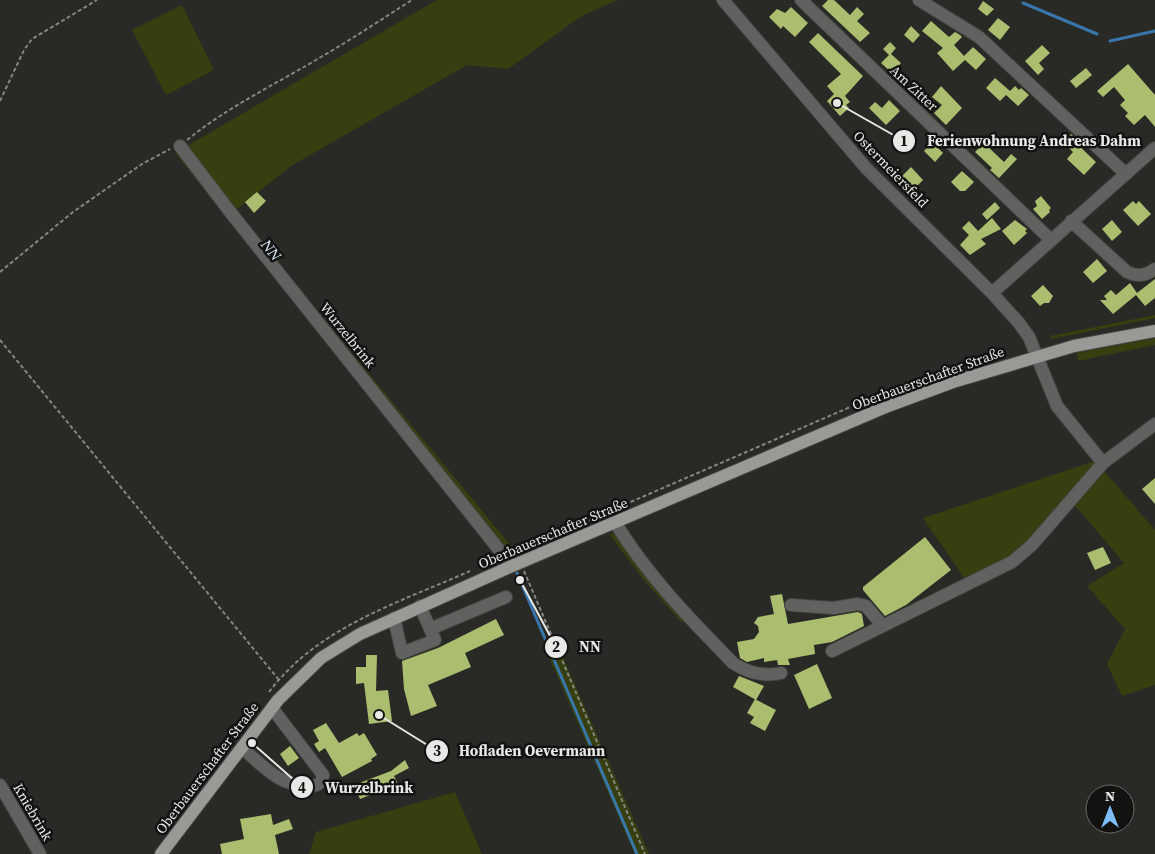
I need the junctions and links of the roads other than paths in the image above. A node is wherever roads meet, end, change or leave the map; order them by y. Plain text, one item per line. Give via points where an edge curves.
1 (723, 0) edge
2 (801, 0) edge
3 (919, 0) edge
4 (180, 146) road end
5 (1155, 148) edge
6 (1126, 174) junction
7 (1071, 221) junction
8 (1050, 240) junction
9 (1155, 269) edge
10 (992, 293) junction
11 (1155, 331) edge
12 (1038, 356) junction
13 (1155, 424) edge
14 (1102, 463) junction
15 (616, 524) junction
16 (516, 564) junction
17 (506, 597) dead end
18 (791, 605) dead end
19 (420, 606) junction
20 (394, 618) junction
21 (882, 626) junction
22 (430, 629) junction
23 (832, 651) dead end
24 (781, 673) dead end
25 (272, 708) junction
26 (242, 748) junction
27 (0, 785) edge
28 (40, 854) edge
29 (161, 854) edge

1 - 10 street, Ostermeiersfeld via 866,168
2 - 8 street, Am Zitter
3 - 6 street via 979,38
4 - 16 street, Wurzelbrink via 231,214
5 - 6 street
6 - 7 street
7 - 8 street
7 - 9 street via 1127,272 1136,276 1149,274
8 - 10 street
10 - 12 street, Ostermeiersfeld via 1029,337
11 - 12 main road, Oberbauerschafter Straße
12 - 14 street via 1057,406
12 - 15 main road, Oberbauerschafter Straße via 888,406
13 - 14 street
14 - 21 street via 1032,545 1012,562
15 - 16 main road, Oberbauerschafter Straße
15 - 24 street via 665,590 733,663 746,672
16 - 19 main road, Oberbauerschafter Straße
17 - 22 street
18 - 21 street via 834,608 858,604 866,606
19 - 20 main road, Oberbauerschafter Straße
19 - 22 street
20 - 22 street via 402,653 435,640
20 - 25 main road, Oberbauerschafter Straße via 321,658
21 - 23 street
25 - 26 main road, Oberbauerschafter Straße
25 - 26 street via 323,774 320,783 316,786 295,786 279,780
26 - 29 main road, Oberbauerschafter Straße
27 - 28 street, Kniebrink

